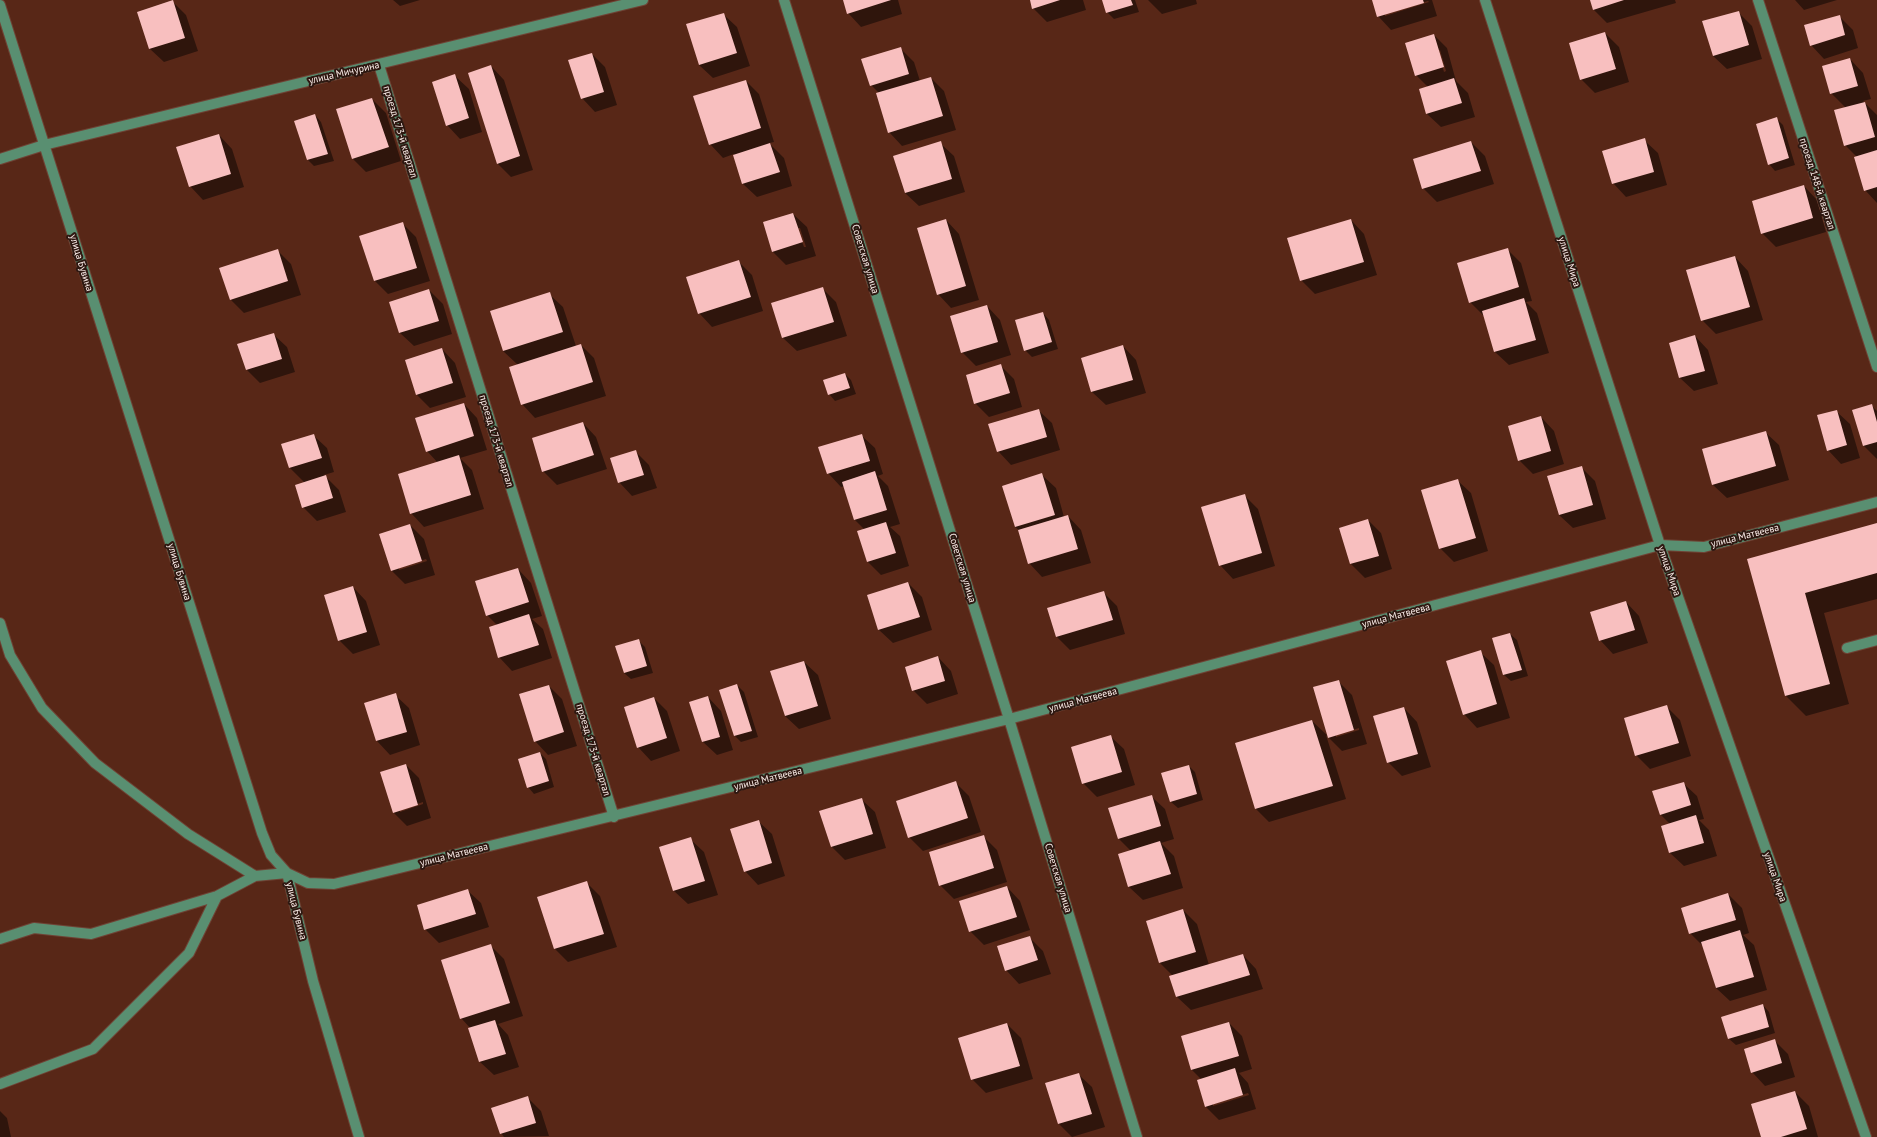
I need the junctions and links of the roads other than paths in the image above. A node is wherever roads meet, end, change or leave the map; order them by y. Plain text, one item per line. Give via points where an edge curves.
1 (643, 0) edge
2 (784, 0) edge
3 (1485, 0) edge
4 (1758, 0) edge
5 (0, 5) edge
6 (379, 65) junction
7 (44, 144) junction
8 (0, 159) edge
9 (1877, 367) edge
10 (1877, 502) edge
11 (1660, 545) junction
12 (0, 623) edge
13 (1877, 640) edge
14 (1847, 648) dead end
15 (5, 657) edge
16 (1010, 719) junction
17 (614, 817) junction
18 (287, 873) junction
19 (255, 876) junction
20 (217, 896) junction
21 (0, 939) edge
22 (0, 1084) edge
23 (359, 1137) edge
24 (1137, 1137) edge
25 (1866, 1137) edge

1 - 6 street, улица Мичурина
2 - 16 street, Советская улица
3 - 11 street, улица Мира
4 - 9 street, проезд 148-й квартал
5 - 7 street, улица Бувина
6 - 7 street, улица Мичурина
6 - 17 street, проезд 173-й квартал
7 - 8 street, улица Мичурина
7 - 18 street, улица Бувина via 262,833 272,855
10 - 11 street, улица Матвеева via 1704,547
11 - 16 street, улица Матвеева
11 - 25 street, улица Мира
12 - 15 street
13 - 14 street
15 - 19 street via 42,708 95,763 188,834
16 - 17 street, улица Матвеева
16 - 24 street, Советская улица
17 - 18 street, улица Матвеева via 334,884 308,883
18 - 19 street
18 - 23 street, улица Бувина via 313,981
19 - 20 street
20 - 21 street via 91,934 34,928
20 - 22 street via 189,953 93,1049

